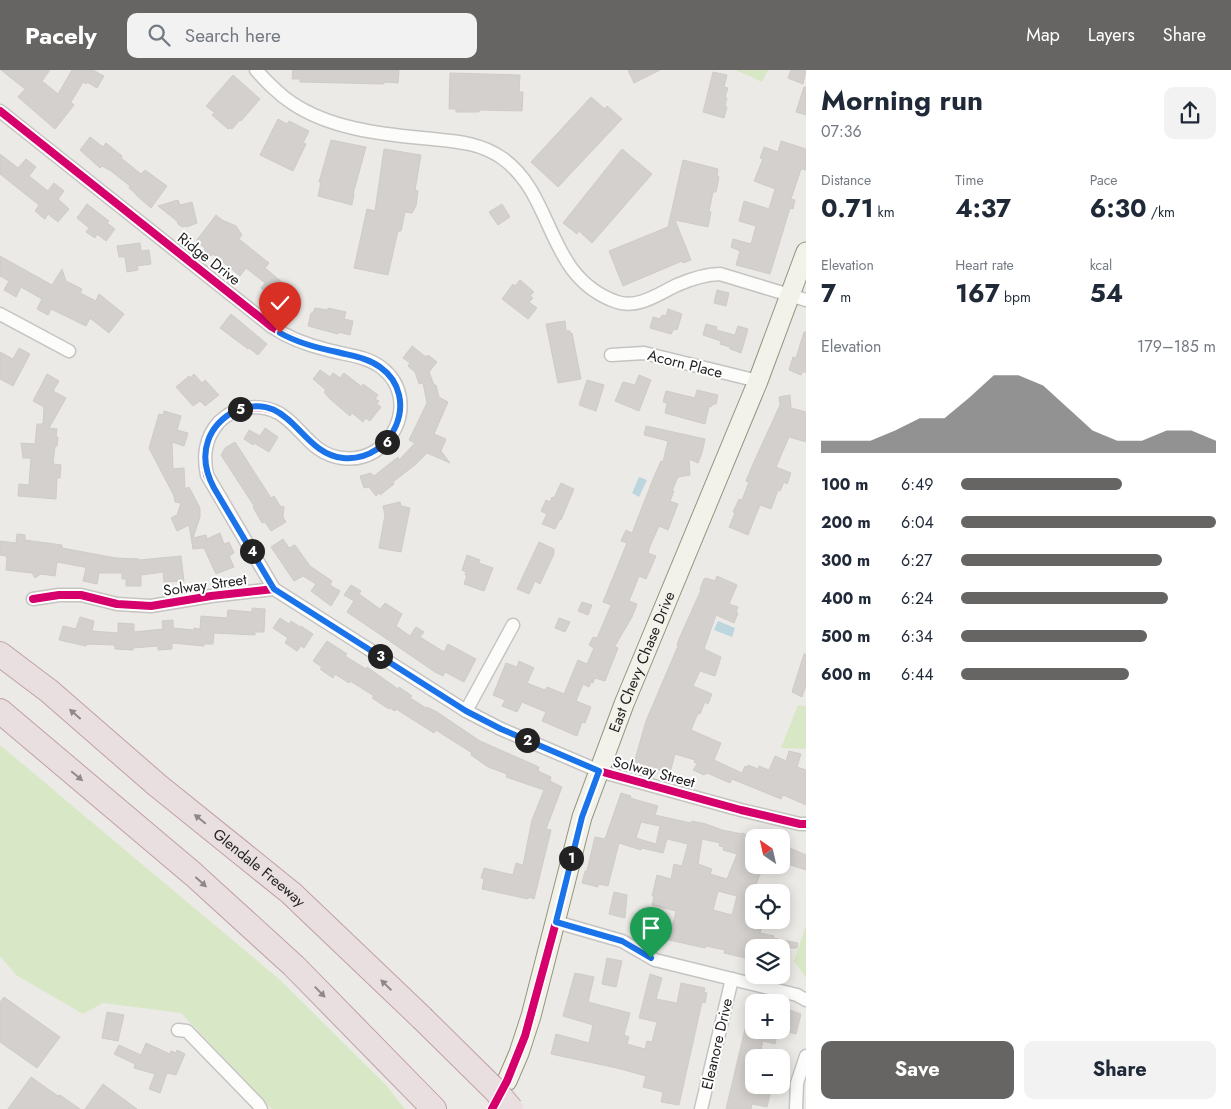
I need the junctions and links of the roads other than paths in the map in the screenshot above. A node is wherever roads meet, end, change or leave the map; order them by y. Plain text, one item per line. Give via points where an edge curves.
1 (256, 70) edge
2 (0, 111) edge
3 (806, 252) edge
4 (798, 298) edge
5 (0, 314) edge
6 (70, 351) dead end
7 (612, 355) dead end
8 (758, 381) junction
9 (274, 589) junction
10 (33, 599) dead end
11 (513, 625) dead end
12 (2, 654) edge
13 (0, 711) edge
14 (466, 711) junction
15 (599, 771) junction
16 (806, 824) edge
17 (556, 922) junction
18 (732, 979) junction
19 (806, 1000) edge
20 (422, 1018) junction
21 (178, 1030) dead end
22 (806, 1056) edge
23 (396, 1070) junction
24 (507, 1081) dead end
25 (261, 1109) edge
26 (424, 1109) edge
27 (434, 1109) edge
28 (493, 1109) edge
29 (511, 1109) edge
30 (701, 1109) edge
31 (796, 1109) edge

1 - 4 street via 293,104 320,118 379,134 463,142 500,157 515,168 531,188 566,262 581,281 602,296 619,302 643,302 707,274 720,274
2 - 9 street, Ridge Drive via 272,327 301,343 372,362 394,383 400,404 397,426 386,444 366,456 343,458 324,453 315,448 285,416 266,408 241,409 221,420 214,429 205,450 207,475
3 - 4 main road, East Chevy Chase Drive
4 - 8 main road, East Chevy Chase Drive
5 - 6 street
7 - 8 street, Acorn Place via 644,353
8 - 15 main road, East Chevy Chase Drive
9 - 10 street, Solway Street via 151,606 117,604 81,595
9 - 14 street, Solway Street
11 - 14 street
20 -> 12 highway, Glendale Freeway via 291,893
13 -> 23 highway via 200,881 294,966
14 - 15 street, Solway Street
15 - 16 street, Solway Street via 741,810
15 - 17 main road, East Chevy Chase Drive via 582,817
17 - 18 street via 622,941 655,960
17 - 24 main road, East Chevy Chase Drive via 525,1036
18 - 19 street via 797,994
18 - 30 street, Eleanore Drive
20 - 28 highway, Glendale Freeway, bridge
20 - 29 highway, bridge
21 - 25 street via 187,1031
22 - 31 street via 797,1083
23 - 26 highway
23 - 27 highway

